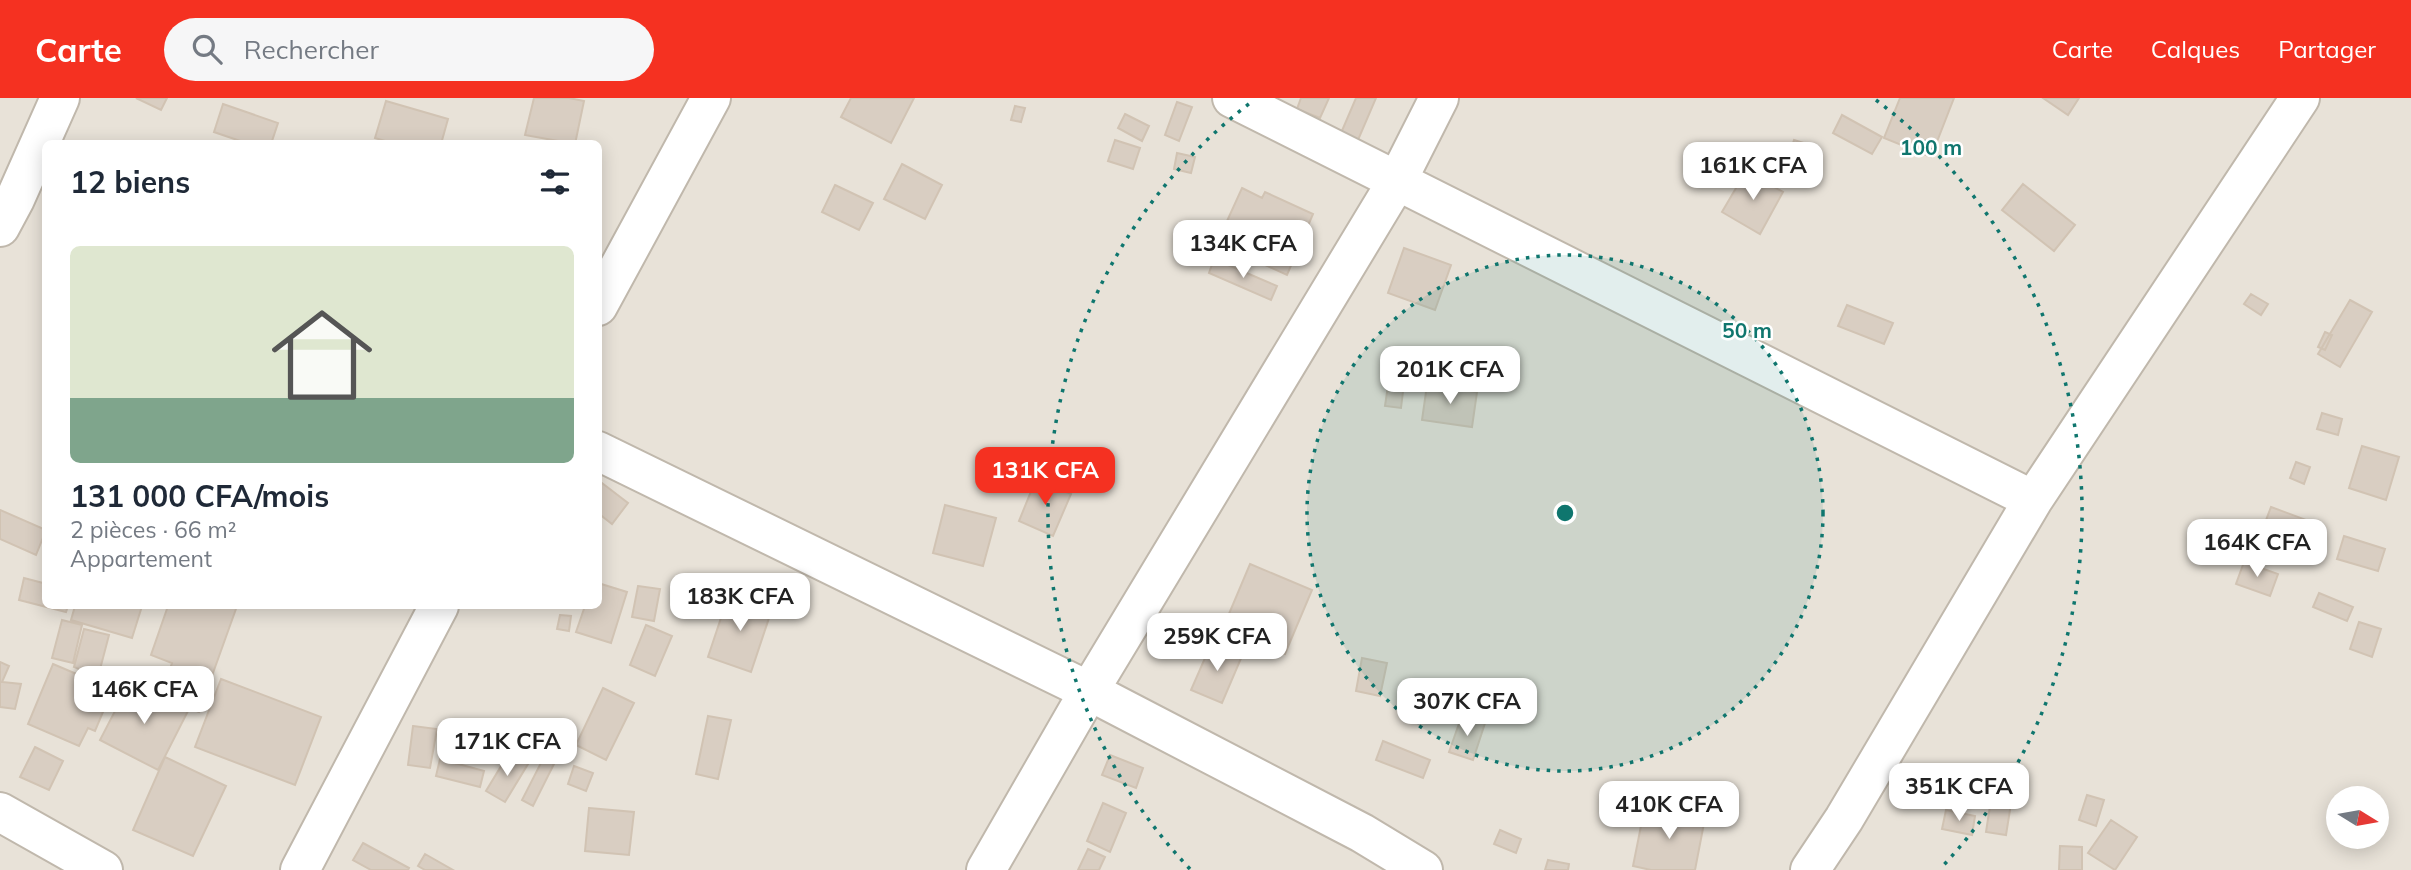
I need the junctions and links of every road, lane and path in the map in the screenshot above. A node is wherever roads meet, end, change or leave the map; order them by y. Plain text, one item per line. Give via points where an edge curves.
1 (60, 98) edge
2 (711, 98) edge
3 (1232, 98) edge
4 (1440, 98) edge
5 (2300, 98) edge
6 (43, 140) edge
7 (42, 142) edge
8 (1397, 181) junction
9 (15, 207) edge
10 (602, 299) edge
11 (602, 453) edge
12 (2033, 500) junction
13 (437, 609) edge
14 (1089, 691) junction
15 (0, 812) edge
16 (103, 870) edge
17 (300, 870) edge
18 (986, 870) edge
19 (1423, 870) edge
20 (1810, 870) edge

1 - 6 street
2 - 10 street
3 - 8 street
4 - 8 street
5 - 12 street
7 - 9 street
8 - 12 street
8 - 14 street
11 - 14 street
12 - 20 street
13 - 17 street
14 - 18 street
14 - 19 street via 1362,833
15 - 16 street

